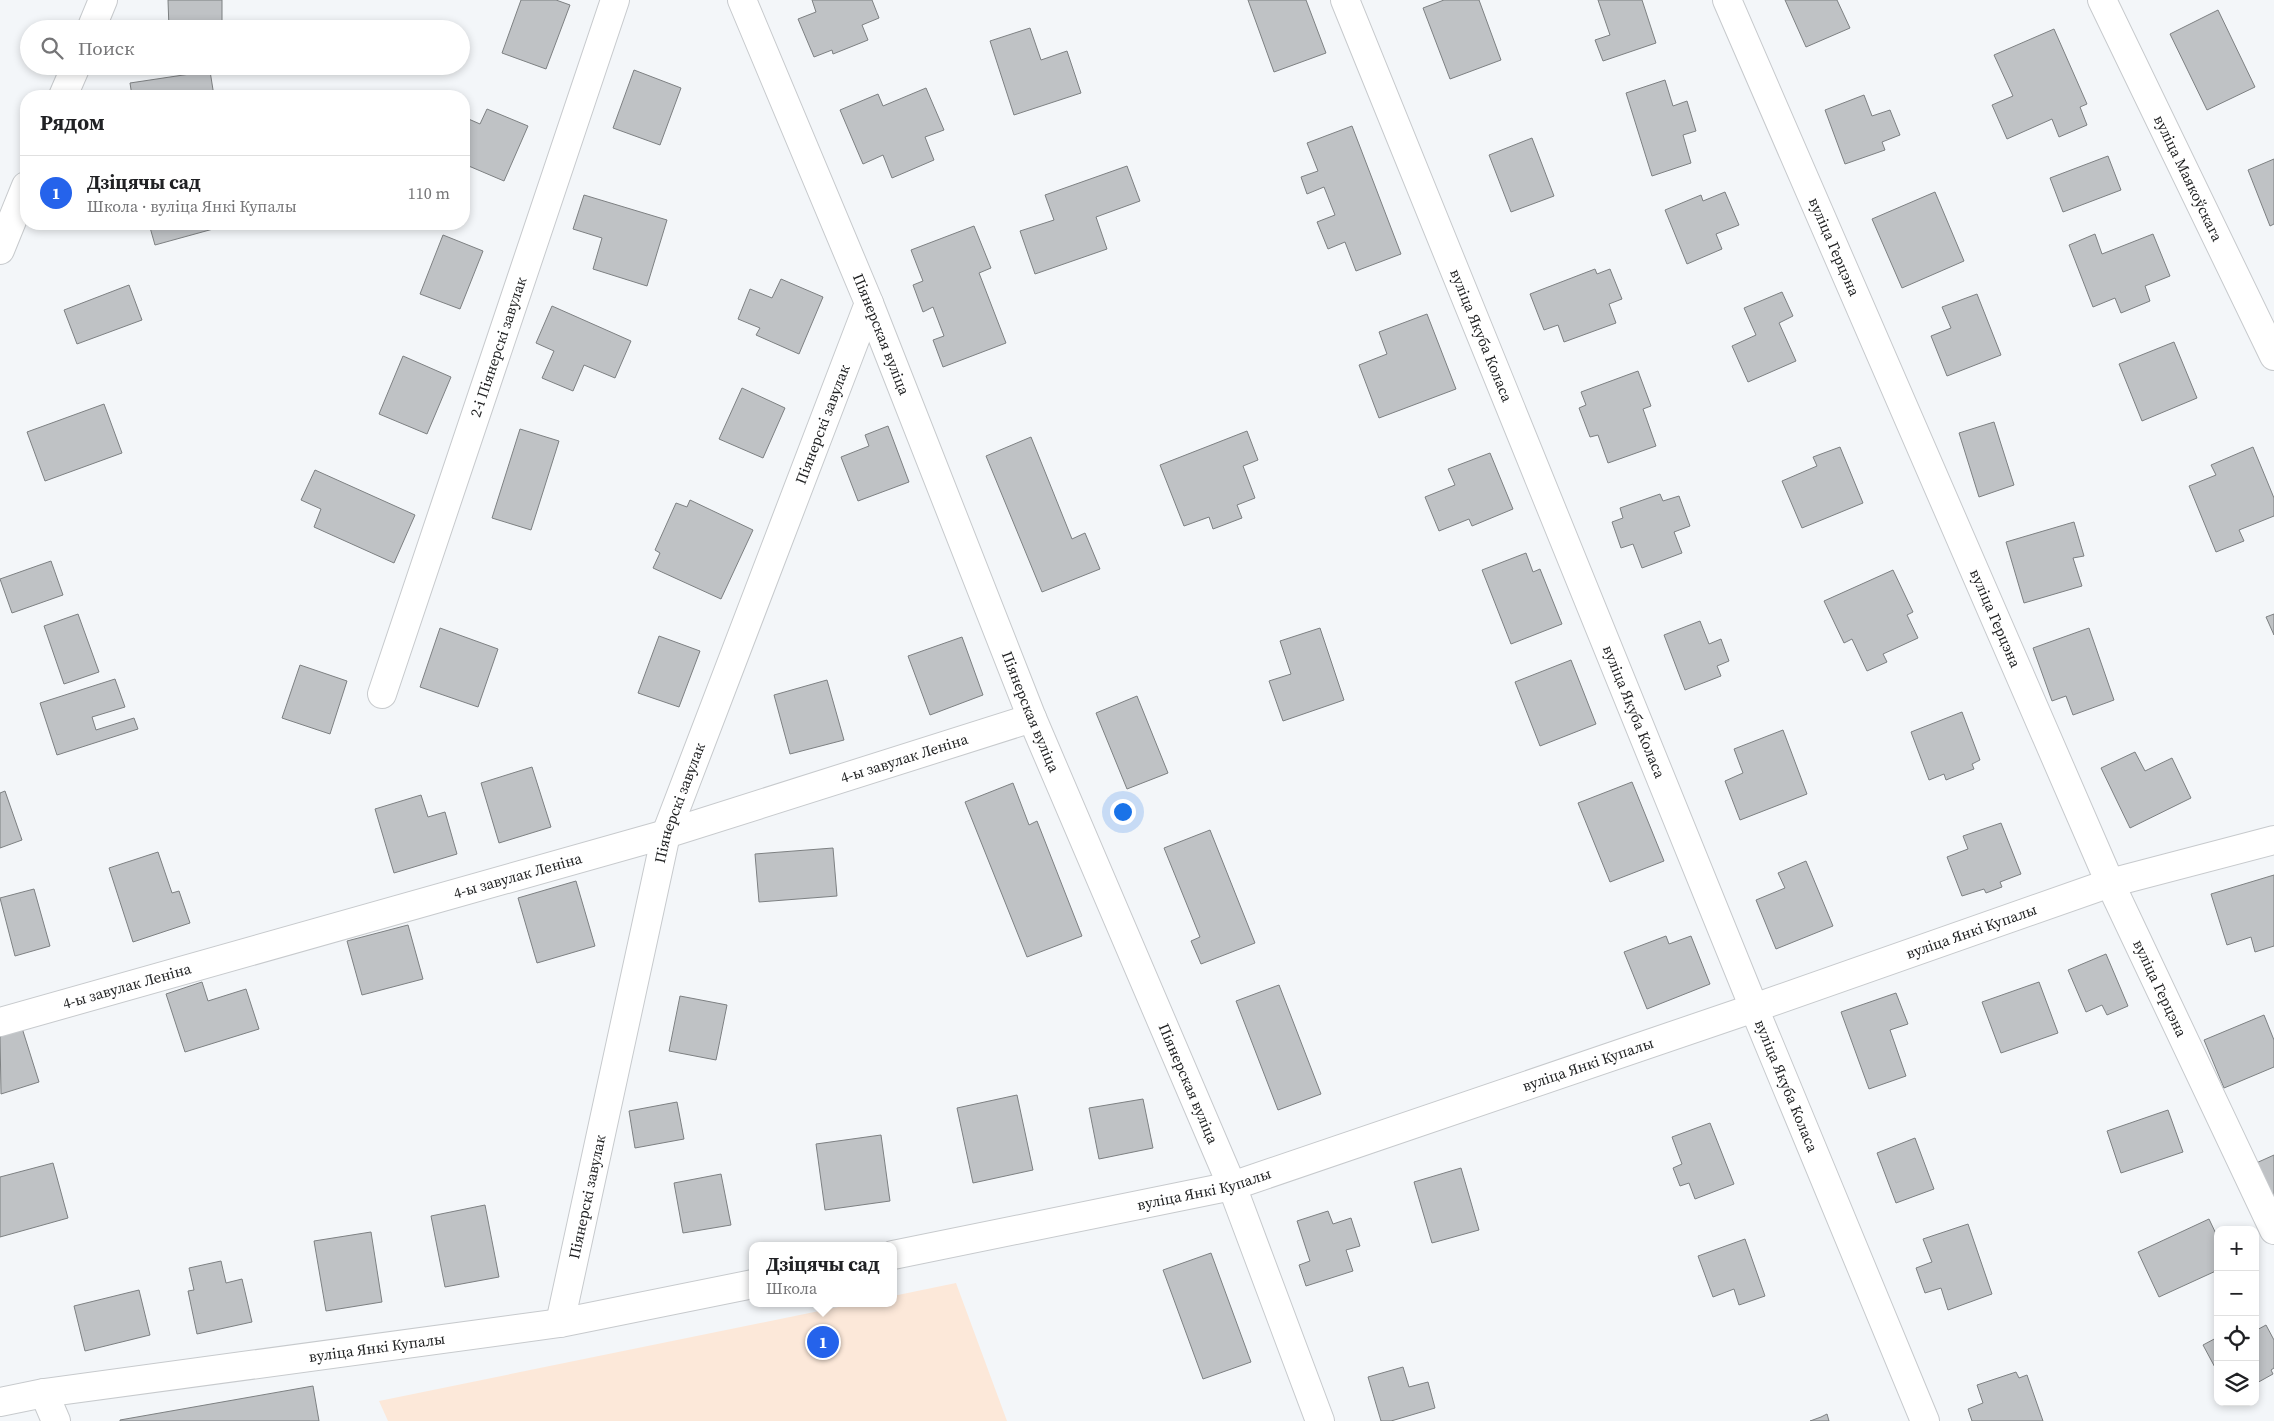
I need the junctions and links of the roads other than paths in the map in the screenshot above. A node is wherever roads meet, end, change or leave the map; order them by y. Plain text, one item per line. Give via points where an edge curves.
1 (103, 0) edge
2 (615, 0) edge
3 (742, 0) edge
4 (1345, 0) edge
5 (1727, 0) edge
6 (2102, 0) edge
7 (95, 20) edge
8 (72, 75) edge
9 (66, 90) edge
10 (20, 201) edge
11 (0, 250) edge
12 (869, 303) junction
13 (2274, 356) edge
14 (382, 694) dead end
15 (1032, 718) junction
16 (666, 834) junction
17 (2274, 840) edge
18 (2110, 883) junction
19 (1754, 1008) junction
20 (0, 1022) edge
21 (1232, 1186) junction
22 (2274, 1230) edge
23 (897, 1254) edge
24 (749, 1285) edge
25 (560, 1323) junction
26 (44, 1393) junction
27 (0, 1402) edge
28 (56, 1421) edge
29 (1320, 1421) edge
30 (1925, 1421) edge

1 - 7 street
2 - 14 street, 2-і Піянерскі завулак
3 - 12 street, Піянерская вуліца
4 - 19 street, вуліца Якуба Коласа
5 - 18 street, вуліца Герцэна
6 - 13 street, вуліца Маякоўскага
8 - 9 street
10 - 11 street
12 - 15 street, Піянерская вуліца
12 - 16 street, Піянерскі завулак
15 - 16 street, 4-ы завулак Леніна
15 - 21 street, Піянерская вуліца
16 - 20 street, 4-ы завулак Леніна
16 - 25 street, Піянерскі завулак
17 - 18 street, вуліца Янкі Купалы
18 - 19 street, вуліца Янкі Купалы
18 - 22 street, вуліца Герцэна
19 - 21 street, вуліца Янкі Купалы
19 - 30 street, вуліца Якуба Коласа
21 - 23 street, вуліца Янкі Купалы
21 - 29 street, Піянерская вуліца
24 - 25 street, вуліца Янкі Купалы
25 - 26 street, вуліца Янкі Купалы
26 - 27 street, вуліца Янкі Купалы
26 - 28 street

